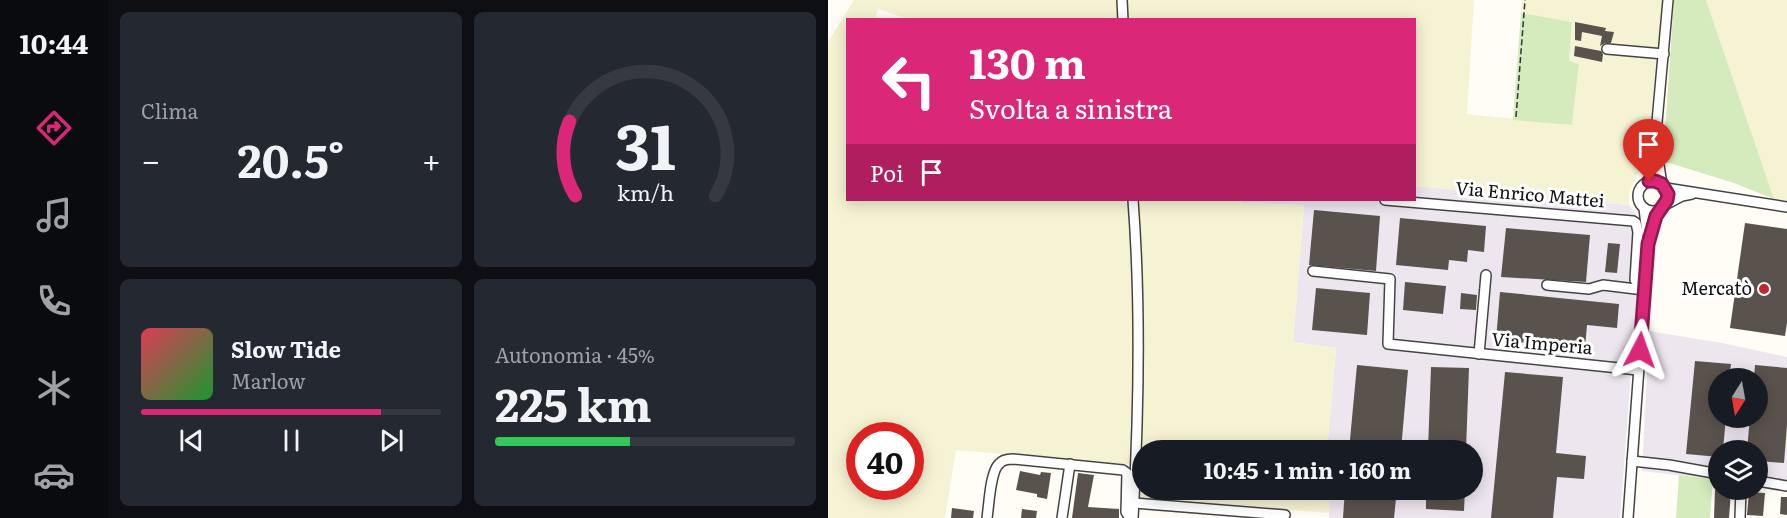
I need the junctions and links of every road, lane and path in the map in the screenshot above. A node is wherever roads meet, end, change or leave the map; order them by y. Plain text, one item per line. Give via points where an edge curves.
1 (1122, 0) edge
2 (1525, 0) edge
3 (1668, 0) edge
4 (1123, 18) edge
5 (1607, 50) dead end
6 (1664, 54) junction
7 (1516, 117) dead end
8 (1656, 133) junction
9 (1649, 181) junction
10 (1664, 186) junction
11 (1697, 194) junction
12 (1133, 201) edge
13 (1397, 201) edge
14 (1662, 207) junction
15 (1787, 207) edge
16 (1644, 208) junction
17 (1648, 244) junction
18 (1313, 271) dead end
19 (1486, 275) dead end
20 (1547, 285) dead end
21 (1644, 290) junction
22 (1479, 354) junction
23 (1638, 370) junction
24 (1632, 461) junction
25 (1070, 464) junction
26 (1708, 472) edge
27 (1768, 483) edge
28 (1787, 486) edge
29 (1741, 500) edge
30 (1134, 503) junction
31 (1285, 515) dead end
32 (987, 518) edge
33 (1062, 518) edge
34 (1131, 518) edge
35 (1628, 518) edge
36 (1740, 518) edge

1 - 4 street
2 - 7 path
3 - 6 street
5 - 6 street
6 - 8 street
8 - 9 street
8 - 10 street via 1657,161
9 - 10 street
9 - 16 street via 1638,192
10 - 11 street
10 - 14 street via 1667,200
11 - 14 street via 1682,196
11 - 15 street
12 - 30 street via 1137,248
13 - 21 street, Via Enrico Mattei via 1632,221 1638,232 1635,280
14 - 16 street via 1650,211
14 - 17 street
16 - 17 street
17 - 21 street
18 - 22 street, Via Imperia via 1390,279 1388,344
19 - 22 street, Via Imperia
20 - 21 street
21 - 23 street
22 - 23 street, Via Imperia
23 - 24 street
24 - 26 street
24 - 35 street
25 - 32 street via 1013,459 999,463
25 - 33 street
25 - 34 street via 1127,473 1126,512
27 - 28 street
29 - 36 street
30 - 31 street
30 - 34 street

